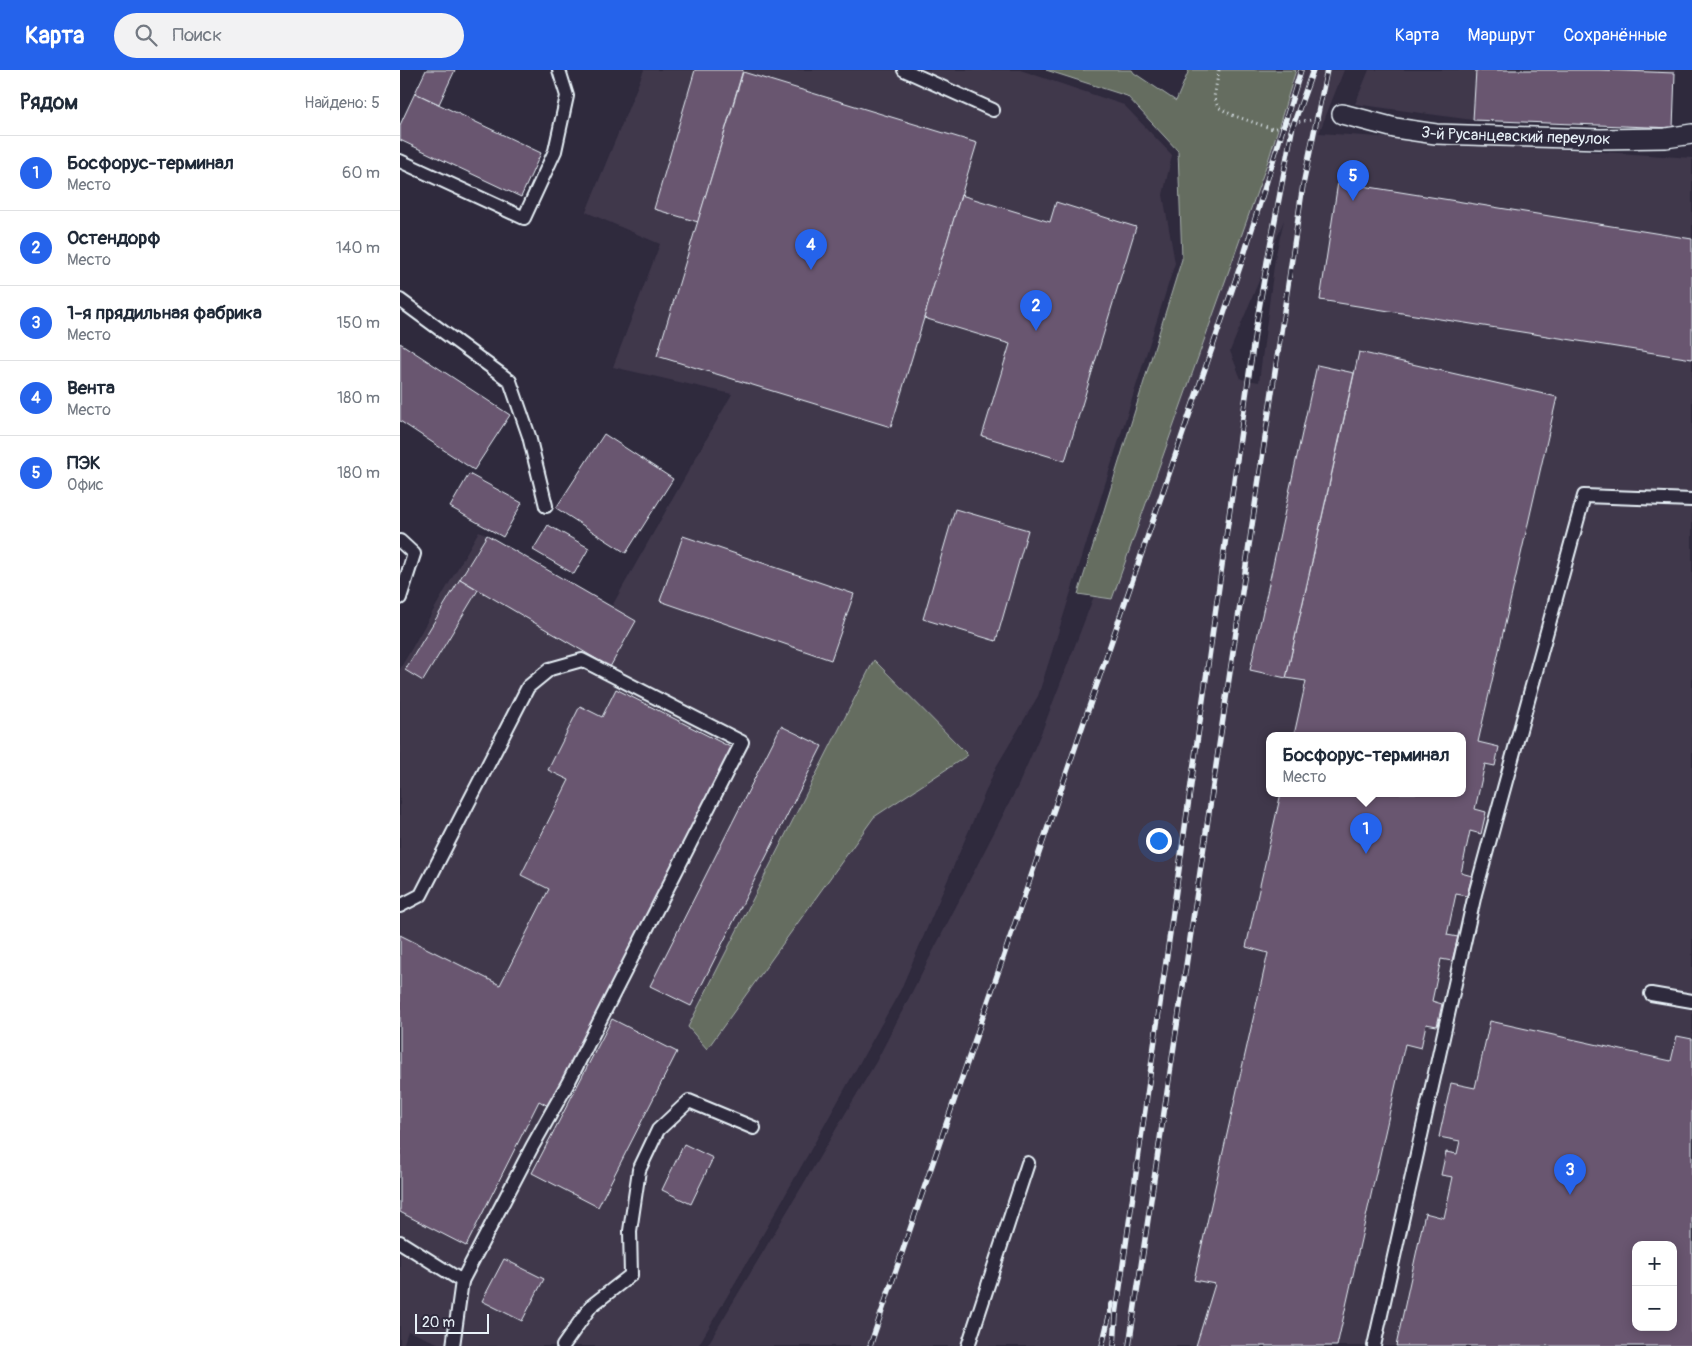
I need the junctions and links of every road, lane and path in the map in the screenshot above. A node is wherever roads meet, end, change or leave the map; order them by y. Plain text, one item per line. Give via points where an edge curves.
1 (559, 70) edge
2 (904, 70) edge
3 (1219, 70) edge
4 (993, 110) dead end
5 (1342, 114) joint
6 (1692, 134) edge
7 (400, 161) edge
8 (400, 300) edge
9 (1692, 500) edge
10 (546, 506) dead end
11 (400, 541) edge
12 (400, 598) edge
13 (400, 906) edge
14 (1651, 994) dead end
15 (1692, 1001) edge
16 (754, 1128) dead end
17 (1028, 1162) dead end
18 (400, 1242) edge
19 (462, 1281) junction
20 (453, 1346) edge
21 (563, 1346) edge
22 (968, 1346) edge
23 (1374, 1346) edge

1 - 7 lane via 567,96 555,151 524,218
2 - 4 lane
3 - 5 path via 1214,98 1218,107 1232,115 1273,129
5 - 6 street, 3-й Русанцевский переулок via 1395,128 1436,134 1600,139 1666,138
8 - 10 lane via 510,381 529,436
9 - 23 lane via 1584,496 1475,894
11 - 12 lane via 414,554
13 - 19 lane via 421,895 528,688 550,669 582,660 742,742 568,1083
14 - 15 lane
16 - 21 lane via 689,1101 658,1130 638,1170 630,1232 631,1275 591,1306
17 - 22 lane
18 - 19 lane
19 - 20 lane

